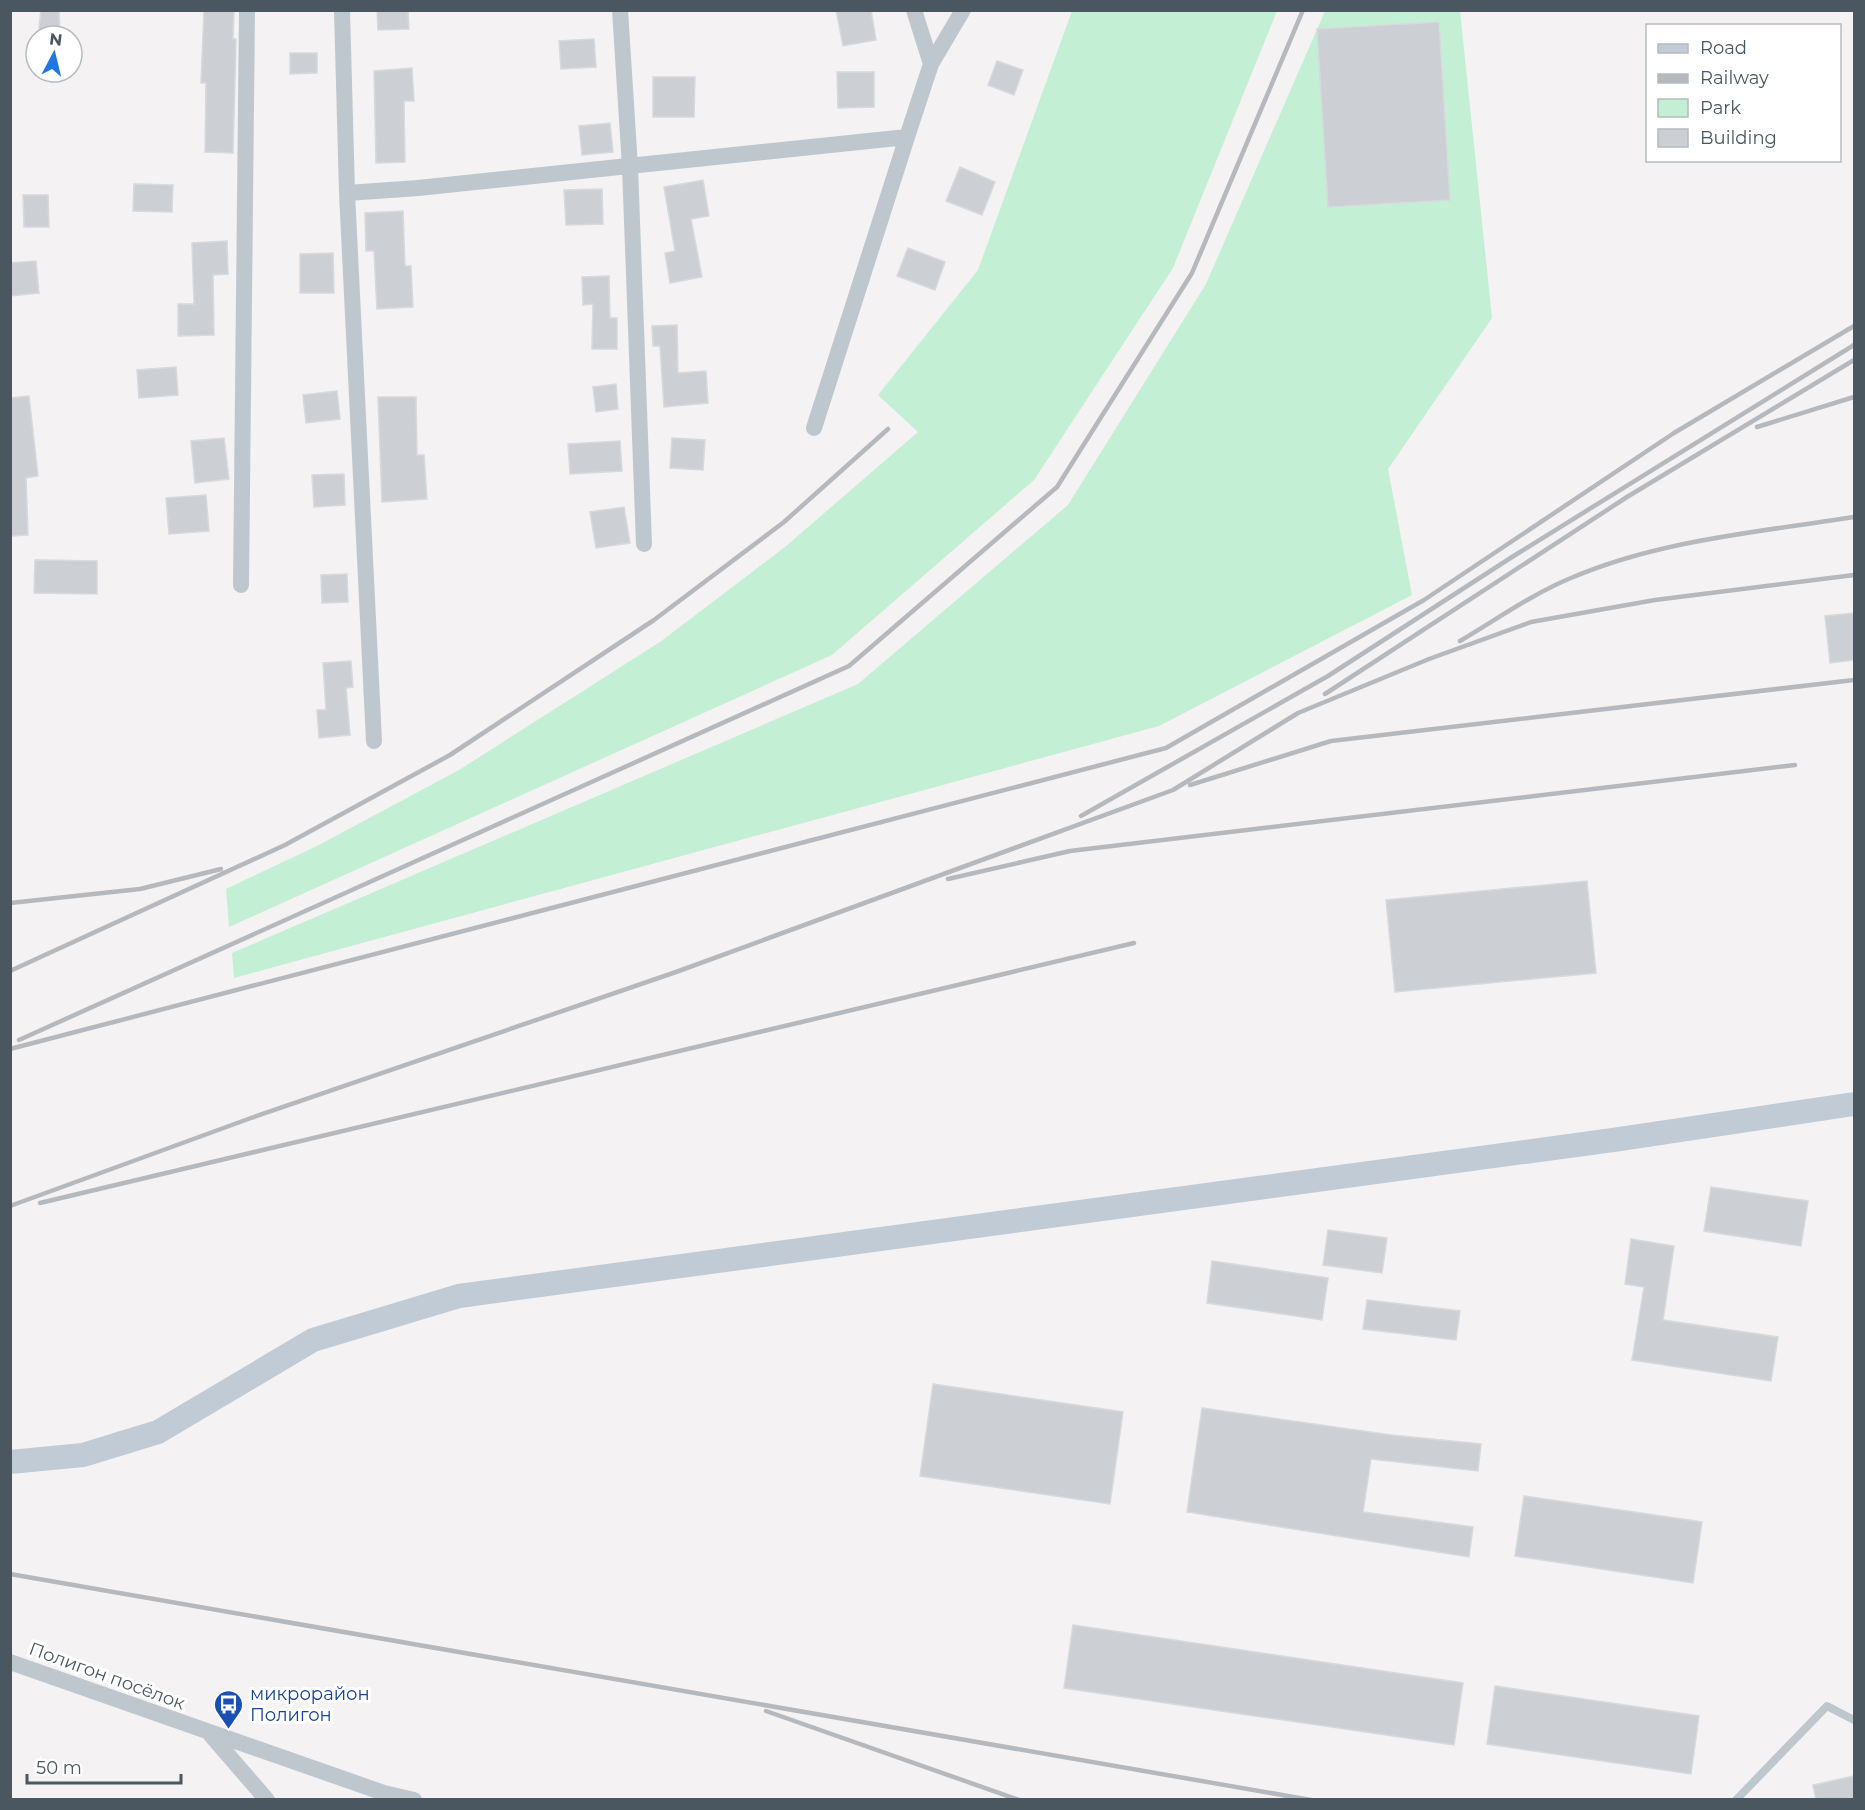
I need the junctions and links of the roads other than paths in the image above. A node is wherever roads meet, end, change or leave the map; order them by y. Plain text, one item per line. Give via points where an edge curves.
1 (247, 10) edge
2 (342, 10) edge
3 (620, 10) edge
4 (914, 10) edge
5 (963, 10) edge
6 (931, 64) junction
7 (907, 137) junction
8 (630, 167) junction
9 (347, 193) junction
10 (814, 429) dead end
11 (644, 544) dead end
12 (241, 585) dead end
13 (374, 741) dead end
14 (1854, 1104) edge
15 (10, 1461) edge
16 (10, 1662) edge
17 (1854, 1720) edge
18 (209, 1733) junction
19 (267, 1800) edge
20 (414, 1800) edge
21 (1736, 1800) edge

1 - 12 street
2 - 9 street
3 - 8 street
4 - 6 street
5 - 6 street
6 - 7 street
7 - 8 street
7 - 10 street
8 - 9 street
8 - 11 street
9 - 13 street
14 - 15 street via 459,1296 313,1340 158,1432 83,1455
16 - 18 street, Полигон посёлок
17 - 21 lane via 1827,1706
18 - 19 street, Полигон посёлок
18 - 20 street

